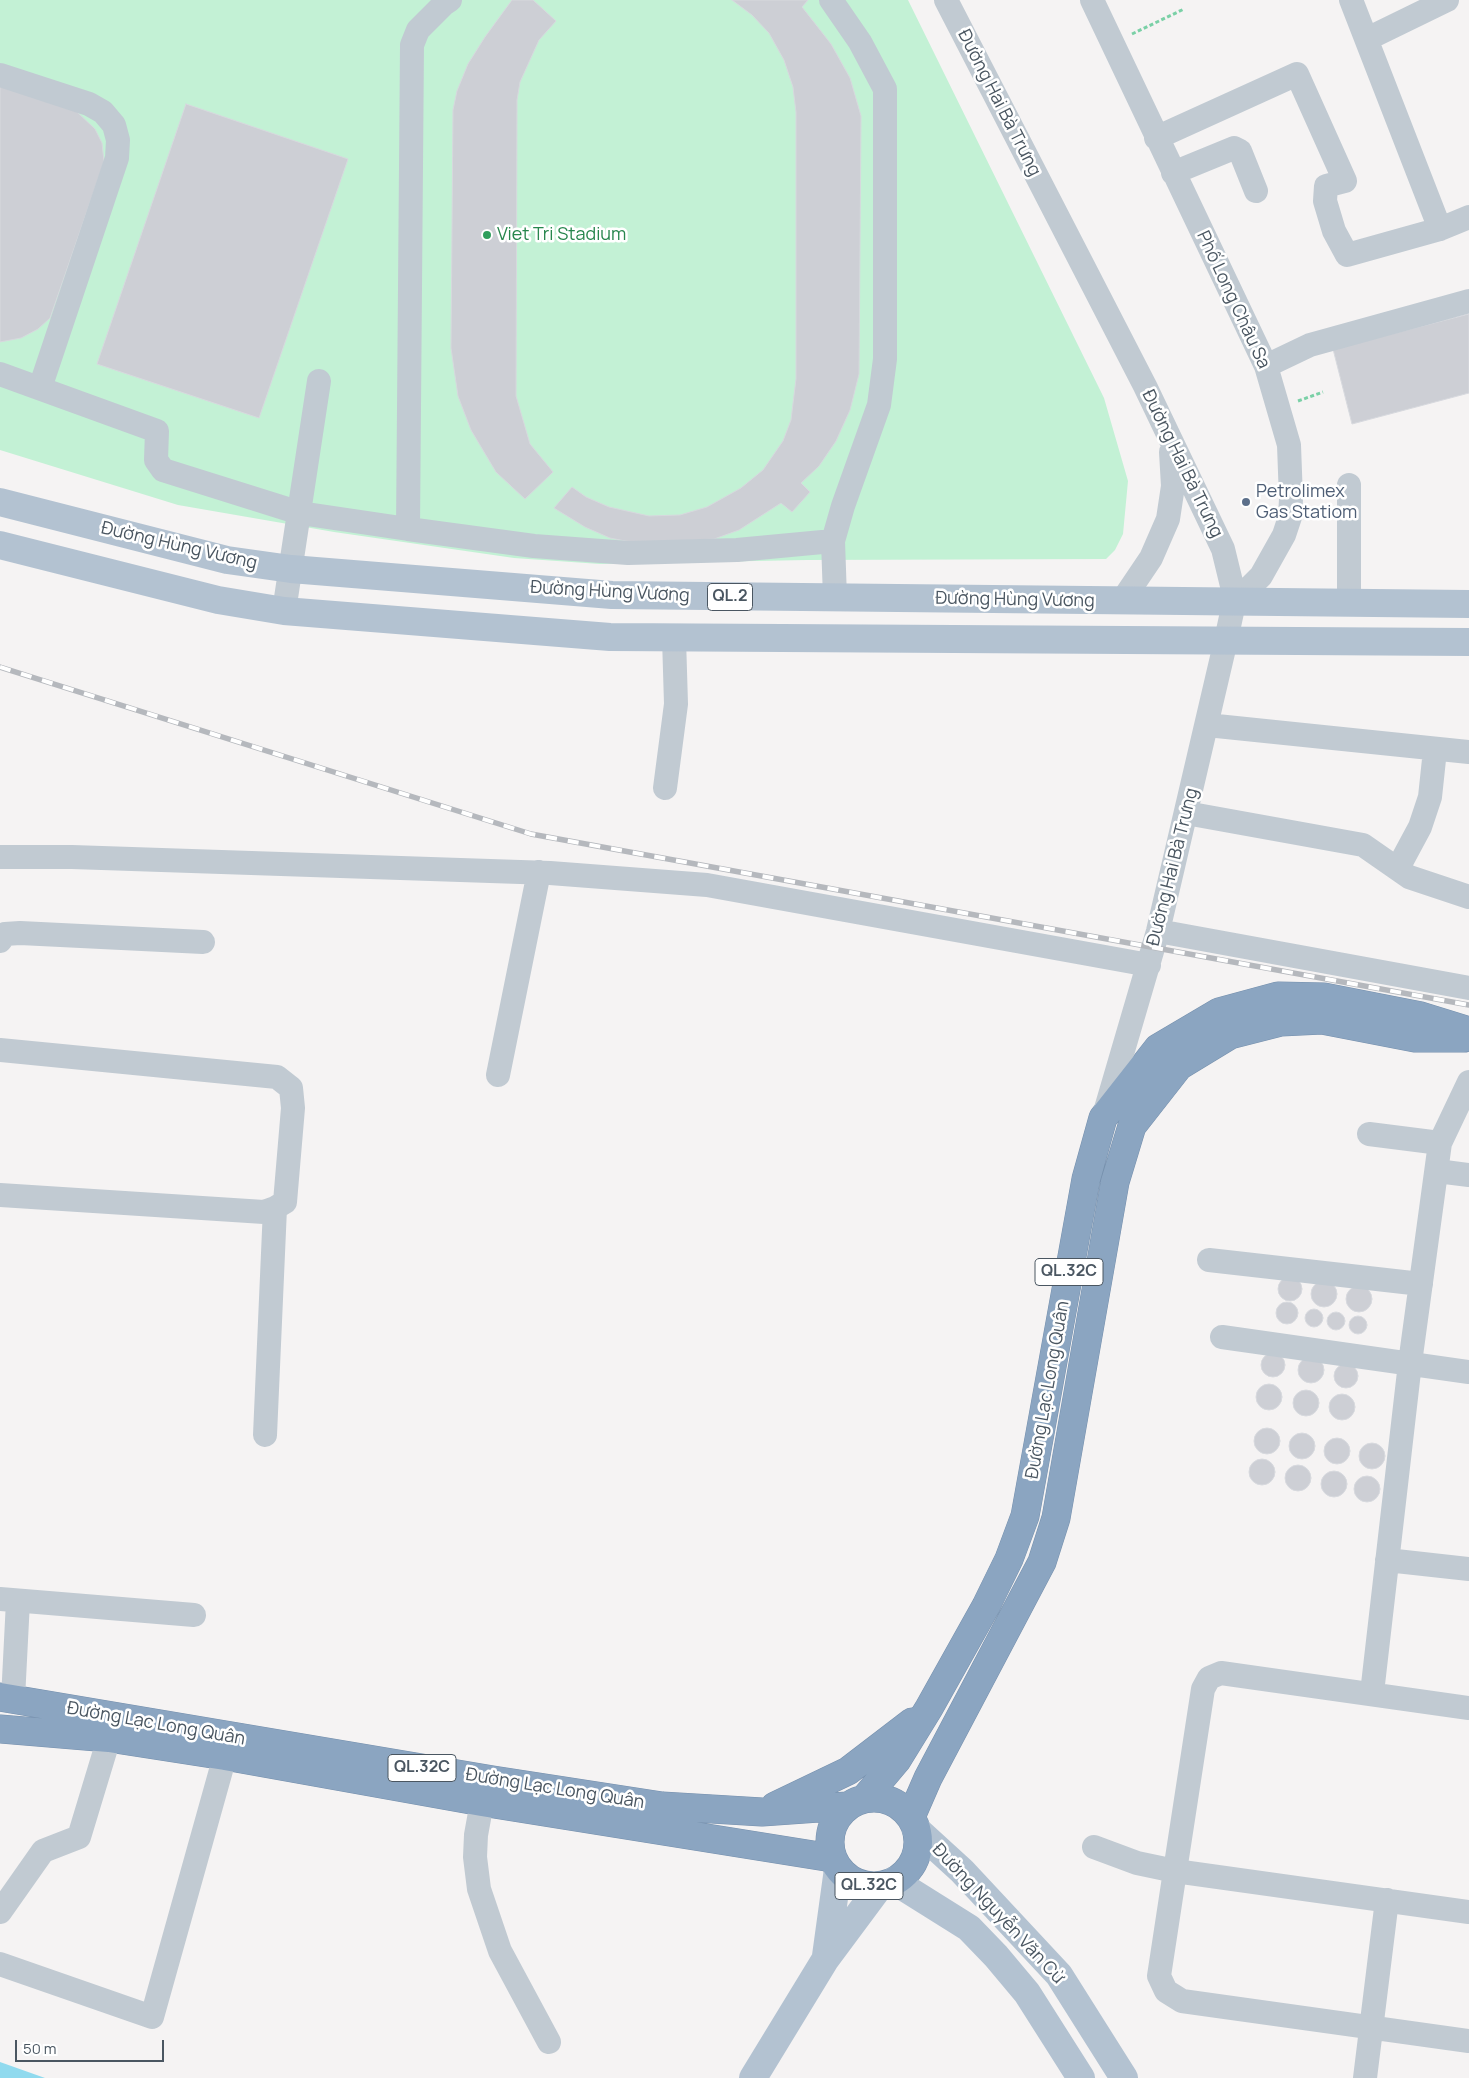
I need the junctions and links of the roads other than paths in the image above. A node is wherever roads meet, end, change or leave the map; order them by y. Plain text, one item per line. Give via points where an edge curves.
1 (450, 0) edge
2 (831, 0) edge
3 (946, 0) edge
4 (1092, 0) edge
5 (1351, 0) edge
6 (1447, 0) edge
7 (1367, 39) junction
8 (0, 75) edge
9 (1156, 138) junction
10 (1173, 173) junction
11 (1256, 191) dead end
12 (1469, 217) edge
13 (1440, 229) junction
14 (1469, 301) edge
15 (1266, 366) junction
16 (0, 374) edge
17 (319, 381) dead end
18 (40, 388) junction
19 (1171, 440) junction
20 (1349, 485) dead end
21 (0, 502) edge
22 (300, 513) junction
23 (408, 529) junction
24 (833, 541) junction
25 (0, 545) edge
26 (291, 569) junction
27 (835, 598) junction
28 (1122, 601) junction
29 (1234, 603) junction
30 (1349, 603) junction
31 (1469, 604) edge
32 (284, 611) junction
33 (674, 638) junction
34 (1226, 640) junction
35 (1469, 642) edge
36 (1207, 724) junction
37 (1435, 750) junction
38 (1469, 752) edge
39 (665, 788) dead end
40 (1186, 813) junction
41 (0, 857) edge
42 (1398, 868) junction
43 (539, 872) junction
44 (1469, 897) edge
45 (1158, 931) junction
46 (0, 941) edge
47 (203, 942) dead end
48 (1149, 964) junction
49 (1469, 988) edge
50 (1469, 1031) edge
51 (1469, 1038) edge
52 (0, 1050) edge
53 (498, 1075) dead end
54 (1137, 1076) junction
55 (1469, 1082) edge
56 (1103, 1118) junction
57 (1132, 1126) junction
58 (1369, 1134) dead end
59 (1440, 1143) junction
60 (1437, 1170) junction
61 (1469, 1175) edge
62 (0, 1195) edge
63 (275, 1208) junction
64 (1209, 1260) dead end
65 (1421, 1284) junction
66 (1222, 1337) dead end
67 (1410, 1363) junction
68 (1469, 1372) edge
69 (265, 1435) dead end
70 (1387, 1560) junction
71 (1469, 1569) edge
72 (9, 1600) edge
73 (194, 1615) dead end
74 (1372, 1693) junction
75 (6, 1698) edge
76 (929, 1708) junction
77 (1469, 1708) edge
78 (0, 1728) edge
79 (109, 1738) junction
80 (224, 1756) junction
81 (333, 1764) junction
82 (482, 1802) junction
83 (856, 1802) junction
84 (762, 1812) junction
85 (913, 1823) junction
86 (1094, 1847) dead end
87 (835, 1863) junction
88 (1175, 1871) junction
89 (887, 1883) junction
90 (1387, 1900) junction
91 (0, 1912) edge
92 (1469, 1912) edge
93 (825, 1960) junction
94 (0, 1964) edge
95 (1372, 2028) junction
96 (1469, 2041) edge
97 (549, 2042) dead end
98 (752, 2078) edge
99 (1082, 2078) edge
100 (1124, 2078) edge
101 (1365, 2078) edge

1 - 23 street via 418,30 412,45
2 - 24 street via 860,42 885,89 885,359 880,405
3 - 19 street, Đường Hai Bà Trưng
4 - 9 street, Phố Long Châu Sa
5 - 7 street
6 - 7 street
7 - 13 street
8 - 18 street via 89,104 114,124 118,140 117,158
9 - 10 street, Phố Long Châu Sa
9 - 13 street via 1297,74 1345,181 1326,186 1325,201 1334,231 1347,255
10 - 11 street via 1234,148 1240,151
10 - 15 street, Phố Long Châu Sa
12 - 13 street
14 - 15 street via 1310,345
15 - 29 street, Phố Long Châu Sa via 1290,454 1290,517 1284,535 1261,576
16 - 18 street
17 - 22 street
18 - 22 street via 157,431 156,460 163,470
19 - 28 street via 1173,486 1168,519 1151,558
19 - 29 street, Đường Hai Bà Trưng via 1223,549
20 - 30 street
21 - 26 main road, Đường Hùng Vương / QL.2 via 227,560
22 - 23 street
22 - 26 street
23 - 24 street via 534,546 628,553 737,550
24 - 27 street
25 - 32 main road via 218,600
26 - 27 main road, Đường Hùng Vương / QL.2 via 612,595
26 - 32 street
27 - 28 main road, Đường Hùng Vương / QL.2
28 - 29 main road, Đường Hùng Vương / QL.2
29 - 30 main road, Đường Hùng Vương / QL.2
29 - 34 street, Đường Hai Bà Trưng
30 - 31 main road, Đường Hùng Vương / QL.2
32 - 33 main road via 610,638
33 - 34 main road
33 - 39 street via 676,704
34 - 35 main road
34 - 36 street, Đường Hai Bà Trưng
36 - 37 street
36 - 40 street, Đường Hai Bà Trưng
37 - 38 street
37 - 42 street via 1430,797 1420,827
40 - 42 street via 1363,846
40 - 45 street, Đường Hai Bà Trưng
41 - 43 street
42 - 44 street via 1409,878
43 - 48 street via 707,885
43 - 53 street
45 - 48 street, Đường Hai Bà Trưng
45 - 49 street
46 - 47 street via 5,934 20,933
48 - 54 street, Đường Hai Bà Trưng
48 - 56 street, Đường Hai Bà Trưng
50 - 54 highway, Đường Lạc Long Quân / QL.32C via 1421,1016 1324,997 1278,996 1219,1012 1158,1048
51 - 57 highway, Đường Lạc Long Quân / QL.32C via 1415,1038 1322,1020 1281,1022 1230,1035 1179,1066
52 - 63 street via 277,1077 291,1088 293,1108 285,1202
54 - 56 highway, Đường Lạc Long Quân / QL.32C
54 - 57 street, Đường Hai Bà Trưng
55 - 59 street
56 - 76 highway, Đường Lạc Long Quân / QL.32C via 1086,1179 1025,1516 986,1606
57 - 85 highway, Đường Lạc Long Quân / QL.32C via 1115,1182 1056,1518 1042,1562 928,1778
58 - 59 street
59 - 60 street
60 - 61 street
60 - 65 street
62 - 63 street via 264,1212
63 - 69 street
64 - 65 street
65 - 67 street
66 - 67 street
67 - 68 street
67 - 70 street
70 - 71 street
70 - 74 street
72 - 73 street
72 - 75 street
74 - 77 street
74 - 88 street via 1221,1673 1209,1678 1203,1689
75 - 81 highway, Đường Lạc Long Quân / QL.32C
76 - 83 highway, Đường Lạc Long Quân / QL.32C via 897,1760
76 - 84 highway via 848,1771
78 - 79 highway, Đường Lạc Long Quân / QL.32C
79 - 80 highway, Đường Lạc Long Quân / QL.32C
79 - 91 street via 79,1837 43,1851
80 - 81 highway, Đường Lạc Long Quân / QL.32C
80 - 94 street via 152,2017
81 - 82 highway, Đường Lạc Long Quân / QL.32C
81 - 84 highway, Đường Lạc Long Quân / QL.32C via 662,1806
82 - 87 highway, Đường Lạc Long Quân / QL.32C
82 - 97 street via 475,1850 479,1889 500,1952
83 - 84 highway, Đường Lạc Long Quân / QL.32C
83 - 85 highway, QL.32C via 878,1798 891,1801 902,1807
83 - 87 highway, QL.32C via 837,1817 831,1830 829,1844
85 - 89 highway, QL.32C via 918,1844 915,1859 907,1872
85 - 100 main road, Đường Nguyễn Văn Cừ via 1059,1975
86 - 88 street via 1137,1863
87 - 89 highway, QL.32C via 857,1883
87 - 93 main road
88 - 90 street
88 - 95 street via 1159,1976 1166,1991 1182,2001
89 - 93 main road
89 - 99 main road, Đường Nguyễn Văn Cừ via 969,1928 1027,1993
90 - 92 street
90 - 95 street
93 - 98 main road
95 - 96 street
95 - 101 street

